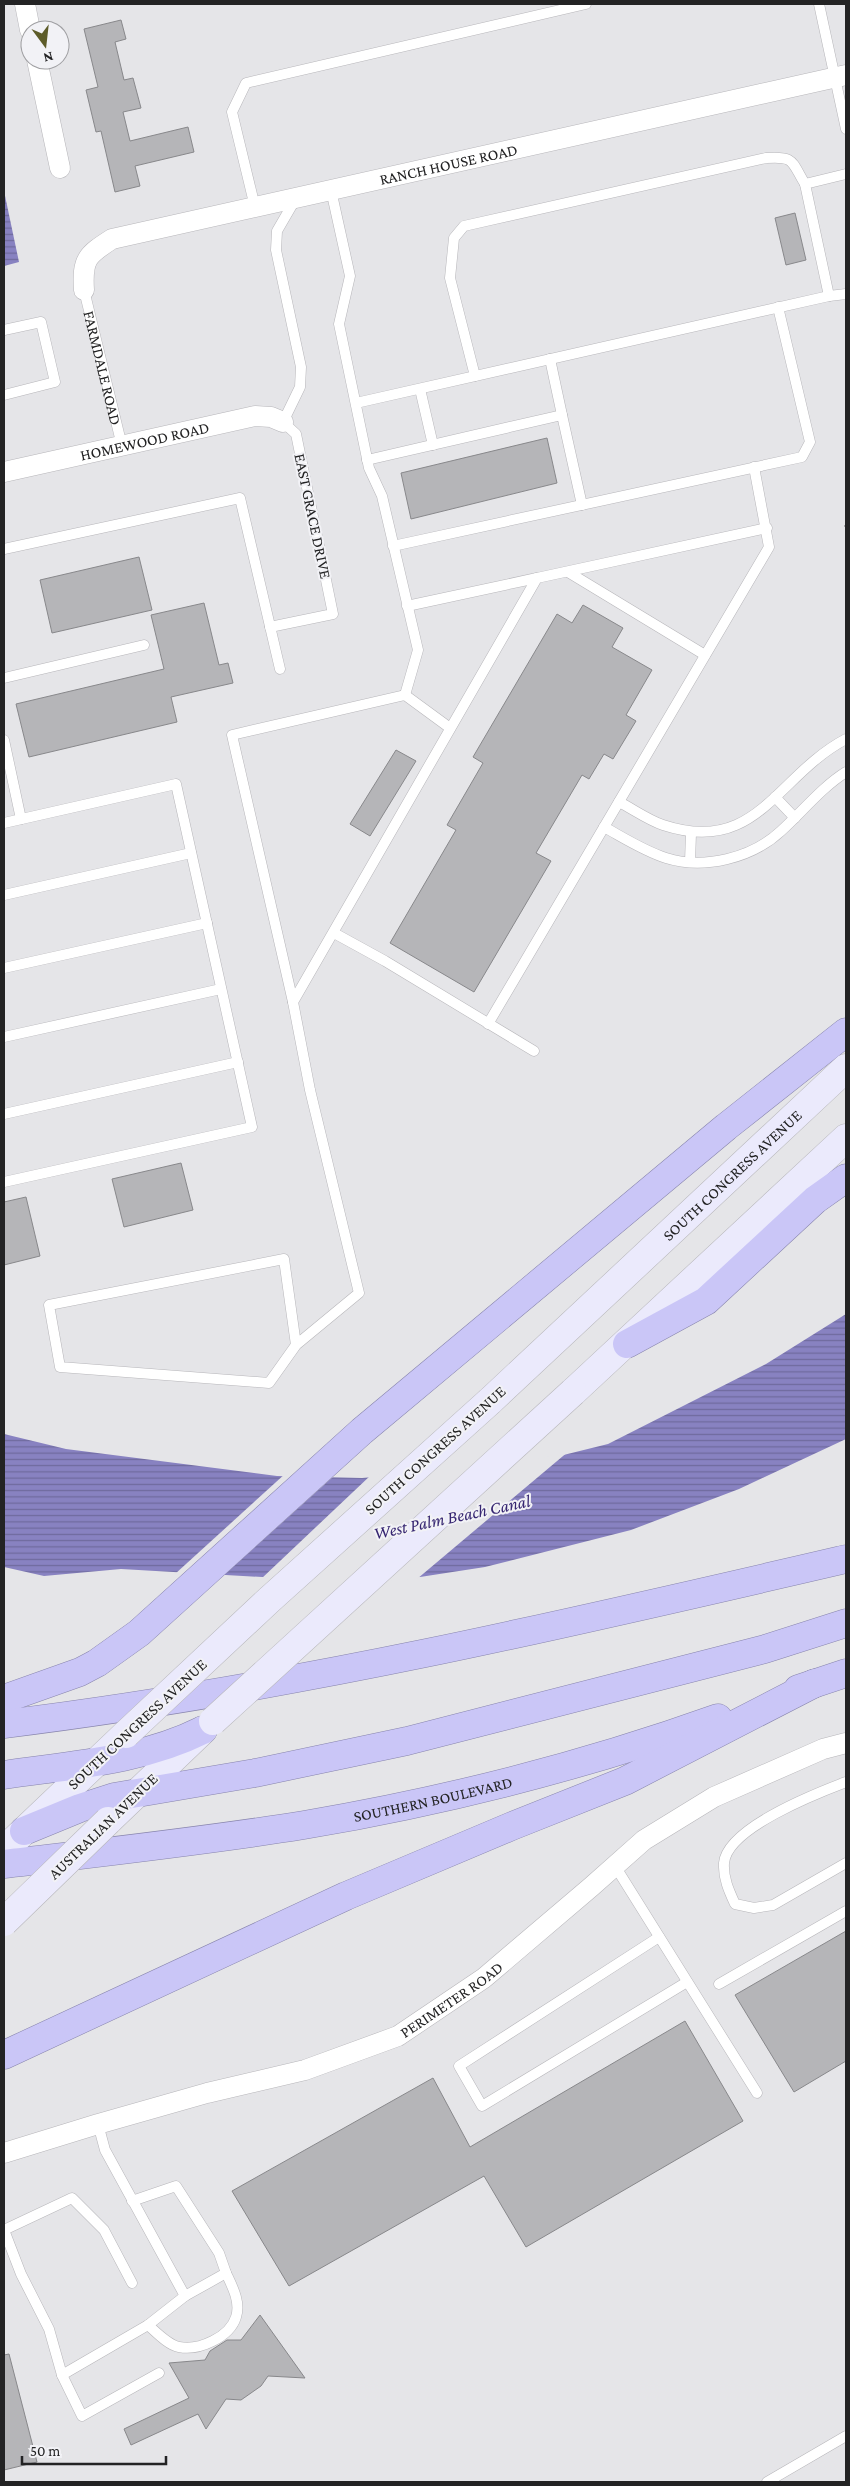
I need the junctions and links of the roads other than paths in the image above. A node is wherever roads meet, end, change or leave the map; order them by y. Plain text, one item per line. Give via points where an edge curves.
1 (25, 4) edge
2 (586, 4) edge
3 (819, 4) edge
4 (28, 20) edge
5 (39, 70) edge
6 (840, 76) edge
7 (846, 129) edge
8 (60, 168) dead end
9 (846, 174) edge
10 (805, 184) junction
11 (331, 190) junction
12 (297, 198) junction
13 (255, 207) junction
14 (84, 290) joint
15 (846, 294) edge
16 (829, 296) junction
17 (778, 308) junction
18 (4, 330) edge
19 (550, 359) junction
20 (475, 376) junction
21 (420, 389) junction
22 (4, 395) edge
23 (356, 403) junction
24 (562, 415) junction
25 (284, 422) junction
26 (433, 445) junction
27 (122, 446) junction
28 (368, 460) junction
29 (754, 467) junction
30 (4, 472) edge
31 (582, 505) junction
32 (767, 528) junction
33 (394, 546) junction
34 (4, 549) edge
35 (568, 572) junction
36 (538, 578) junction
37 (407, 606) junction
38 (270, 627) junction
39 (144, 644) dead end
40 (705, 655) junction
41 (280, 669) dead end
42 (4, 678) edge
43 (405, 695) junction
44 (450, 728) junction
45 (846, 739) edge
46 (4, 744) edge
47 (846, 772) edge
48 (775, 797) junction
49 (619, 802) junction
50 (795, 818) junction
51 (21, 819) junction
52 (4, 822) edge
53 (604, 827) junction
54 (692, 833) junction
55 (191, 853) junction
56 (690, 862) junction
57 (4, 895) edge
58 (207, 923) junction
59 (334, 933) junction
60 (4, 968) edge
61 (221, 989) junction
62 (293, 1002) junction
63 (488, 1024) junction
64 (846, 1032) edge
65 (4, 1037) edge
66 (534, 1051) dead end
67 (238, 1062) junction
68 (846, 1068) edge
69 (4, 1114) edge
70 (846, 1138) edge
71 (846, 1178) edge
72 (4, 1182) edge
73 (627, 1344) junction
74 (296, 1345) junction
75 (846, 1559) edge
76 (846, 1623) edge
77 (846, 1672) edge
78 (815, 1683) junction
79 (4, 1699) edge
80 (4, 1724) edge
81 (208, 1726) junction
82 (846, 1743) edge
83 (97, 1761) junction
84 (4, 1775) edge
85 (846, 1782) edge
86 (138, 1792) junction
87 (16, 1838) edge
88 (846, 1863) edge
89 (4, 1864) edge
90 (615, 1866) junction
91 (846, 1911) edge
92 (4, 1922) edge
93 (659, 1937) junction
94 (687, 1982) junction
95 (719, 1984) dead end
96 (4, 2055) edge
97 (757, 2093) dead end
98 (98, 2124) junction
99 (4, 2153) edge
100 (132, 2201) junction
101 (226, 2273) junction
102 (132, 2283) dead end
103 (185, 2296) junction
104 (148, 2325) junction
105 (159, 2373) dead end
106 (62, 2375) junction
107 (846, 2436) edge
108 (767, 2482) edge

1 - 4 street
2 - 13 lane via 246,83 232,112
3 - 6 lane
5 - 8 street
6 - 7 lane
6 - 11 street, RANCH HOUSE ROAD
9 - 10 lane
10 - 16 lane
10 - 20 lane via 785,156 766,158 464,226 454,238 450,278
11 - 12 street, RANCH HOUSE ROAD
11 - 23 lane via 350,276 339,324
12 - 13 street, RANCH HOUSE ROAD
12 - 25 lane via 277,231 276,250 301,366 300,387
13 - 14 street, RANCH HOUSE ROAD via 112,239 92,251 83,269
14 - 27 lane, FARMDALE ROAD
15 - 16 lane
16 - 17 lane
17 - 19 lane
17 - 29 lane via 810,442 802,457
18 - 22 lane via 41,322 55,382
19 - 20 lane
19 - 24 lane
20 - 21 lane
21 - 23 lane
21 - 26 lane
23 - 28 lane
24 - 26 lane
24 - 31 lane
25 - 27 street, HOMEWOOD ROAD via 255,416
25 - 38 lane, EAST GRACE DRIVE via 296,434 334,614
26 - 28 lane
27 - 30 street, HOMEWOOD ROAD
28 - 33 lane via 382,496
29 - 31 lane
29 - 32 lane
31 - 33 lane
32 - 35 lane
32 - 40 lane via 769,547
33 - 37 lane
34 - 38 lane via 240,498
35 - 36 lane
35 - 40 lane
36 - 37 lane
36 - 44 lane
37 - 43 lane via 418,650
38 - 41 lane
39 - 42 lane
40 - 49 lane
43 - 44 lane
43 - 62 lane via 232,735
44 - 59 lane
45 - 48 lane via 813,760
46 - 51 lane
47 - 50 lane
48 - 50 lane
48 - 54 lane via 758,814 736,827
49 - 53 lane
49 - 54 lane via 661,824
50 - 56 lane via 758,849 736,858
51 - 52 lane
51 - 55 lane via 176,784
53 - 56 lane via 667,858
53 - 63 lane
54 - 56 lane
55 - 57 lane
55 - 58 lane
58 - 60 lane
58 - 61 lane
59 - 62 lane
59 - 63 lane
61 - 65 lane
61 - 67 lane
62 - 74 lane via 310,1090 360,1293
63 - 66 lane
64 - 79 highway via 711,1139 343,1449 139,1633 97,1663
67 - 69 lane
67 - 72 lane via 252,1127
68 - 83 main road, SOUTH CONGRESS AVENUE, bridge via 490,1401 269,1600
70 - 73 main road
71 - 73 highway via 814,1200 706,1300
73 - 81 main road, bridge
74 - 74 lane via 268,1383 60,1367 49,1305 284,1259
75 - 80 highway via 491,1640 319,1675 145,1705
76 - 86 highway via 765,1649 434,1735 255,1773
77 - 78 highway, SOUTHERN BOULEVARD
78 - 89 highway, SOUTHERN BOULEVARD via 588,1760 442,1798 304,1825
78 - 96 highway via 625,1782 346,1896
81 - 83 highway via 147,1753
81 - 86 main road, AUSTRALIAN AVENUE
82 - 90 street, PERIMETER ROAD via 823,1749 714,1797 644,1840
83 - 84 highway
83 - 87 main road, SOUTH CONGRESS AVENUE
85 - 88 lane via 805,1797 739,1836 724,1861 726,1884 735,1904 754,1908 773,1905
86 - 87 highway via 80,1808
86 - 92 main road, AUSTRALIAN AVENUE, bridge
90 - 93 lane
90 - 98 street, PERIMETER ROAD via 484,1978 398,2036 305,2070
91 - 95 lane
93 - 94 lane
93 - 94 lane via 459,2066 482,2106
94 - 97 lane
98 - 99 street, PERIMETER ROAD
98 - 100 lane via 105,2150
100 - 101 lane via 176,2186 219,2253
100 - 103 lane
101 - 103 lane
101 - 104 lane via 237,2299 236,2317 211,2342 196,2348 177,2347
102 - 106 lane via 104,2230 72,2198 4,2230 21,2274 49,2329
103 - 104 lane
104 - 106 lane
105 - 106 lane via 82,2416
107 - 108 lane

